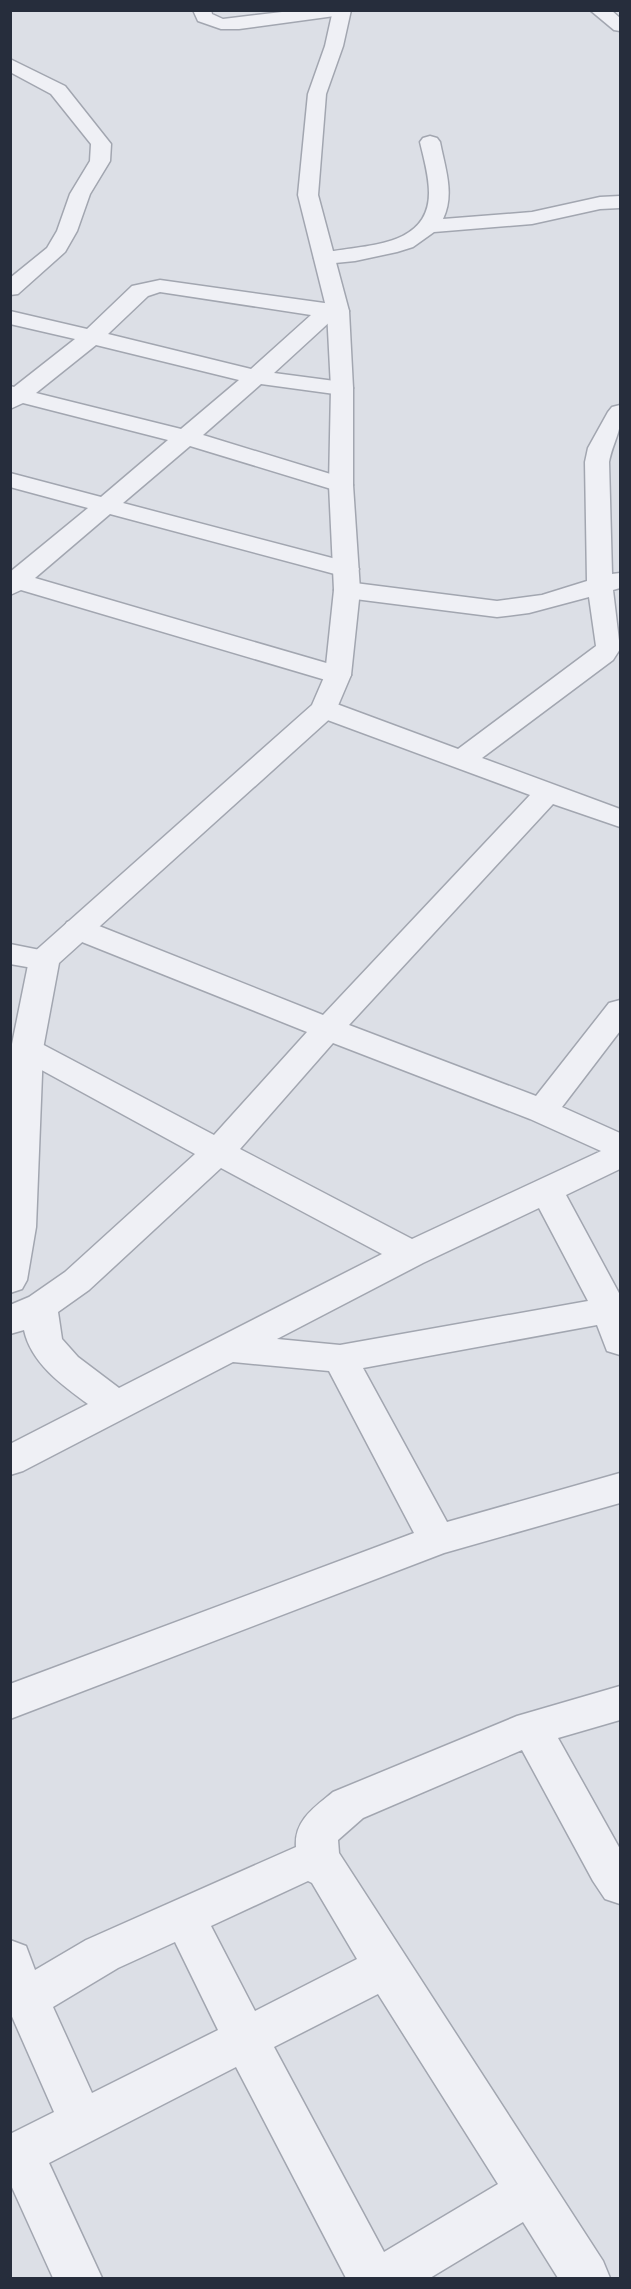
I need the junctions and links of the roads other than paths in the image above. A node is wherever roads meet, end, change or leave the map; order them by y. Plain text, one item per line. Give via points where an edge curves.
1 (202, 10) edge
2 (342, 10) edge
3 (599, 10) edge
4 (621, 26) edge
5 (10, 64) edge
6 (429, 142) dead end
7 (621, 202) edge
8 (430, 226) junction
9 (325, 258) junction
10 (10, 289) edge
11 (333, 311) junction
12 (10, 317) edge
13 (92, 337) junction
14 (256, 377) junction
15 (342, 388) junction
16 (14, 397) edge
17 (621, 412) edge
18 (186, 437) junction
19 (10, 480) edge
20 (341, 485) junction
21 (104, 504) junction
22 (347, 580) junction
23 (13, 582) edge
24 (610, 583) edge
25 (615, 647) edge
26 (338, 675) junction
27 (324, 709) junction
28 (462, 760) junction
29 (548, 792) junction
30 (621, 819) edge
31 (78, 929) junction
32 (10, 954) edge
33 (44, 960) junction
34 (621, 1010) edge
35 (328, 1029) junction
36 (27, 1049) junction
37 (542, 1111) junction
38 (621, 1146) edge
39 (218, 1152) junction
40 (621, 1156) edge
41 (547, 1190) junction
42 (411, 1254) junction
43 (10, 1280) edge
44 (26, 1314) edge
45 (617, 1320) edge
46 (229, 1348) junction
47 (340, 1359) junction
48 (116, 1407) junction
49 (10, 1461) edge
50 (621, 1488) edge
51 (437, 1540) junction
52 (10, 1702) edge
53 (621, 1703) edge
54 (531, 1728) junction
55 (318, 1863) junction
56 (621, 1885) edge
57 (185, 1918) junction
58 (10, 1960) edge
59 (386, 1967) junction
60 (27, 1999) junction
61 (245, 2038) junction
62 (82, 2123) junction
63 (16, 2157) edge
64 (529, 2192) junction
65 (78, 2278) edge
66 (372, 2278) edge
67 (386, 2278) edge
68 (586, 2278) edge

1 - 2 street via 204,16 221,24
2 - 9 street via 316,94 308,195
3 - 4 street
5 - 10 street via 57,90 101,144 100,161 80,194 55,252
6 - 8 street via 439,184 438,210
7 - 8 street via 532,218
8 - 9 street via 396,247
9 - 11 street
11 - 13 street via 149,287
11 - 14 street
11 - 15 street
12 - 13 street
13 - 14 street
13 - 16 street
14 - 15 street
14 - 18 street
15 - 20 street
16 - 18 street
17 - 24 street via 600,448 597,462
18 - 20 street
18 - 21 street
19 - 21 street
20 - 22 street
21 - 22 street
21 - 23 street
22 - 24 street via 497,609 542,603
22 - 26 street
23 - 26 street
24 - 25 street
25 - 28 street
26 - 27 street
27 - 28 street
27 - 31 street
28 - 29 street
29 - 30 street
29 - 35 street
31 - 33 street
31 - 35 street
32 - 33 street
33 - 36 street
34 - 37 street
35 - 37 street
35 - 39 street
36 - 39 street
36 - 43 street via 19,1227
37 - 38 street
39 - 42 street
39 - 44 street via 77,1281
40 - 41 street
41 - 42 street
41 - 45 street
42 - 46 street
44 - 48 street via 41,1329 44,1341 63,1364
45 - 47 street
46 - 47 street
46 - 48 street
47 - 51 street
48 - 49 street
50 - 51 street
51 - 52 street
53 - 54 street
54 - 55 street via 348,1805 316,1835
54 - 56 street
55 - 57 street via 306,1862
55 - 59 street via 327,1869
57 - 60 street via 102,1954
57 - 61 street
58 - 60 street
59 - 61 street
59 - 64 street
60 - 62 street
61 - 62 street
61 - 66 street
62 - 63 street
63 - 65 street
64 - 67 street
64 - 68 street

